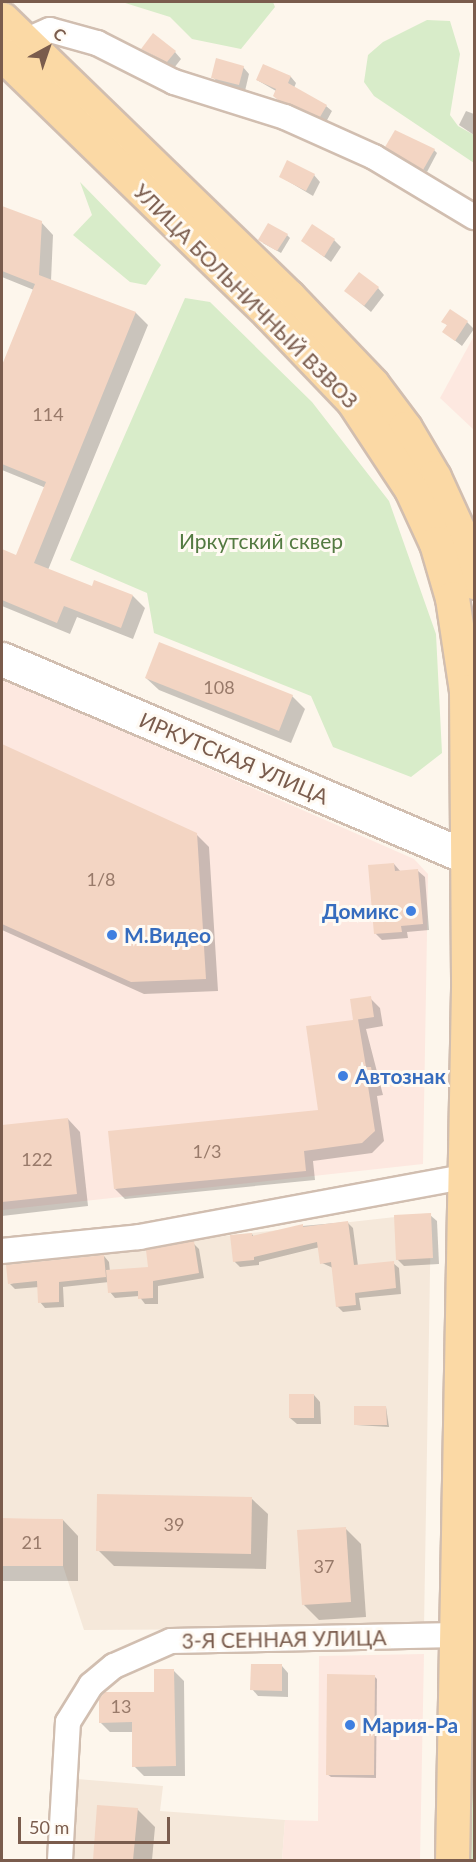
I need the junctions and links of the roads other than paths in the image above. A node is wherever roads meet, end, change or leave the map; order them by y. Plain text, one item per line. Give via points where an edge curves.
1 (2, 19) edge
2 (13, 48) edge
3 (474, 217) edge
4 (474, 582) edge
5 (2, 659) edge
6 (471, 859) edge
7 (471, 983) edge
8 (464, 1178) junction
9 (2, 1251) edge
10 (456, 1635) junction
11 (60, 1860) edge
12 (452, 1860) edge

1 - 2 main road, УЛИЦА БОЛЬНИЧНЫЙ ВЗВОЗ
2 - 3 street via 50,30 97,43 174,82 285,117 374,157
2 - 4 main road, УЛИЦА БОЛЬНИЧНЫЙ ВЗВОЗ via 288,296 372,384 405,428 434,477 460,534
2 - 6 main road, УЛИЦА БОЛЬНИЧНЫЙ ВЗВОЗ via 315,359 384,442 411,489 436,543 462,645
5 - 6 main road, ИРКУТСКАЯ УЛИЦА
6 - 7 main road, УЛИЦА БОЛЬНИЧНЫЙ ВЗВОЗ
7 - 8 main road, УЛИЦА БОЛЬНИЧНЫЙ ВЗВОЗ
8 - 9 street via 139,1237
8 - 10 main road, УЛИЦА БОЛЬНИЧНЫЙ ВЗВОЗ
10 - 11 street, 3-Я СЕННАЯ УЛИЦА via 171,1641 114,1666 91,1685 68,1722
10 - 12 main road, УЛИЦА БОЛЬНИЧНЫЙ ВЗВОЗ

